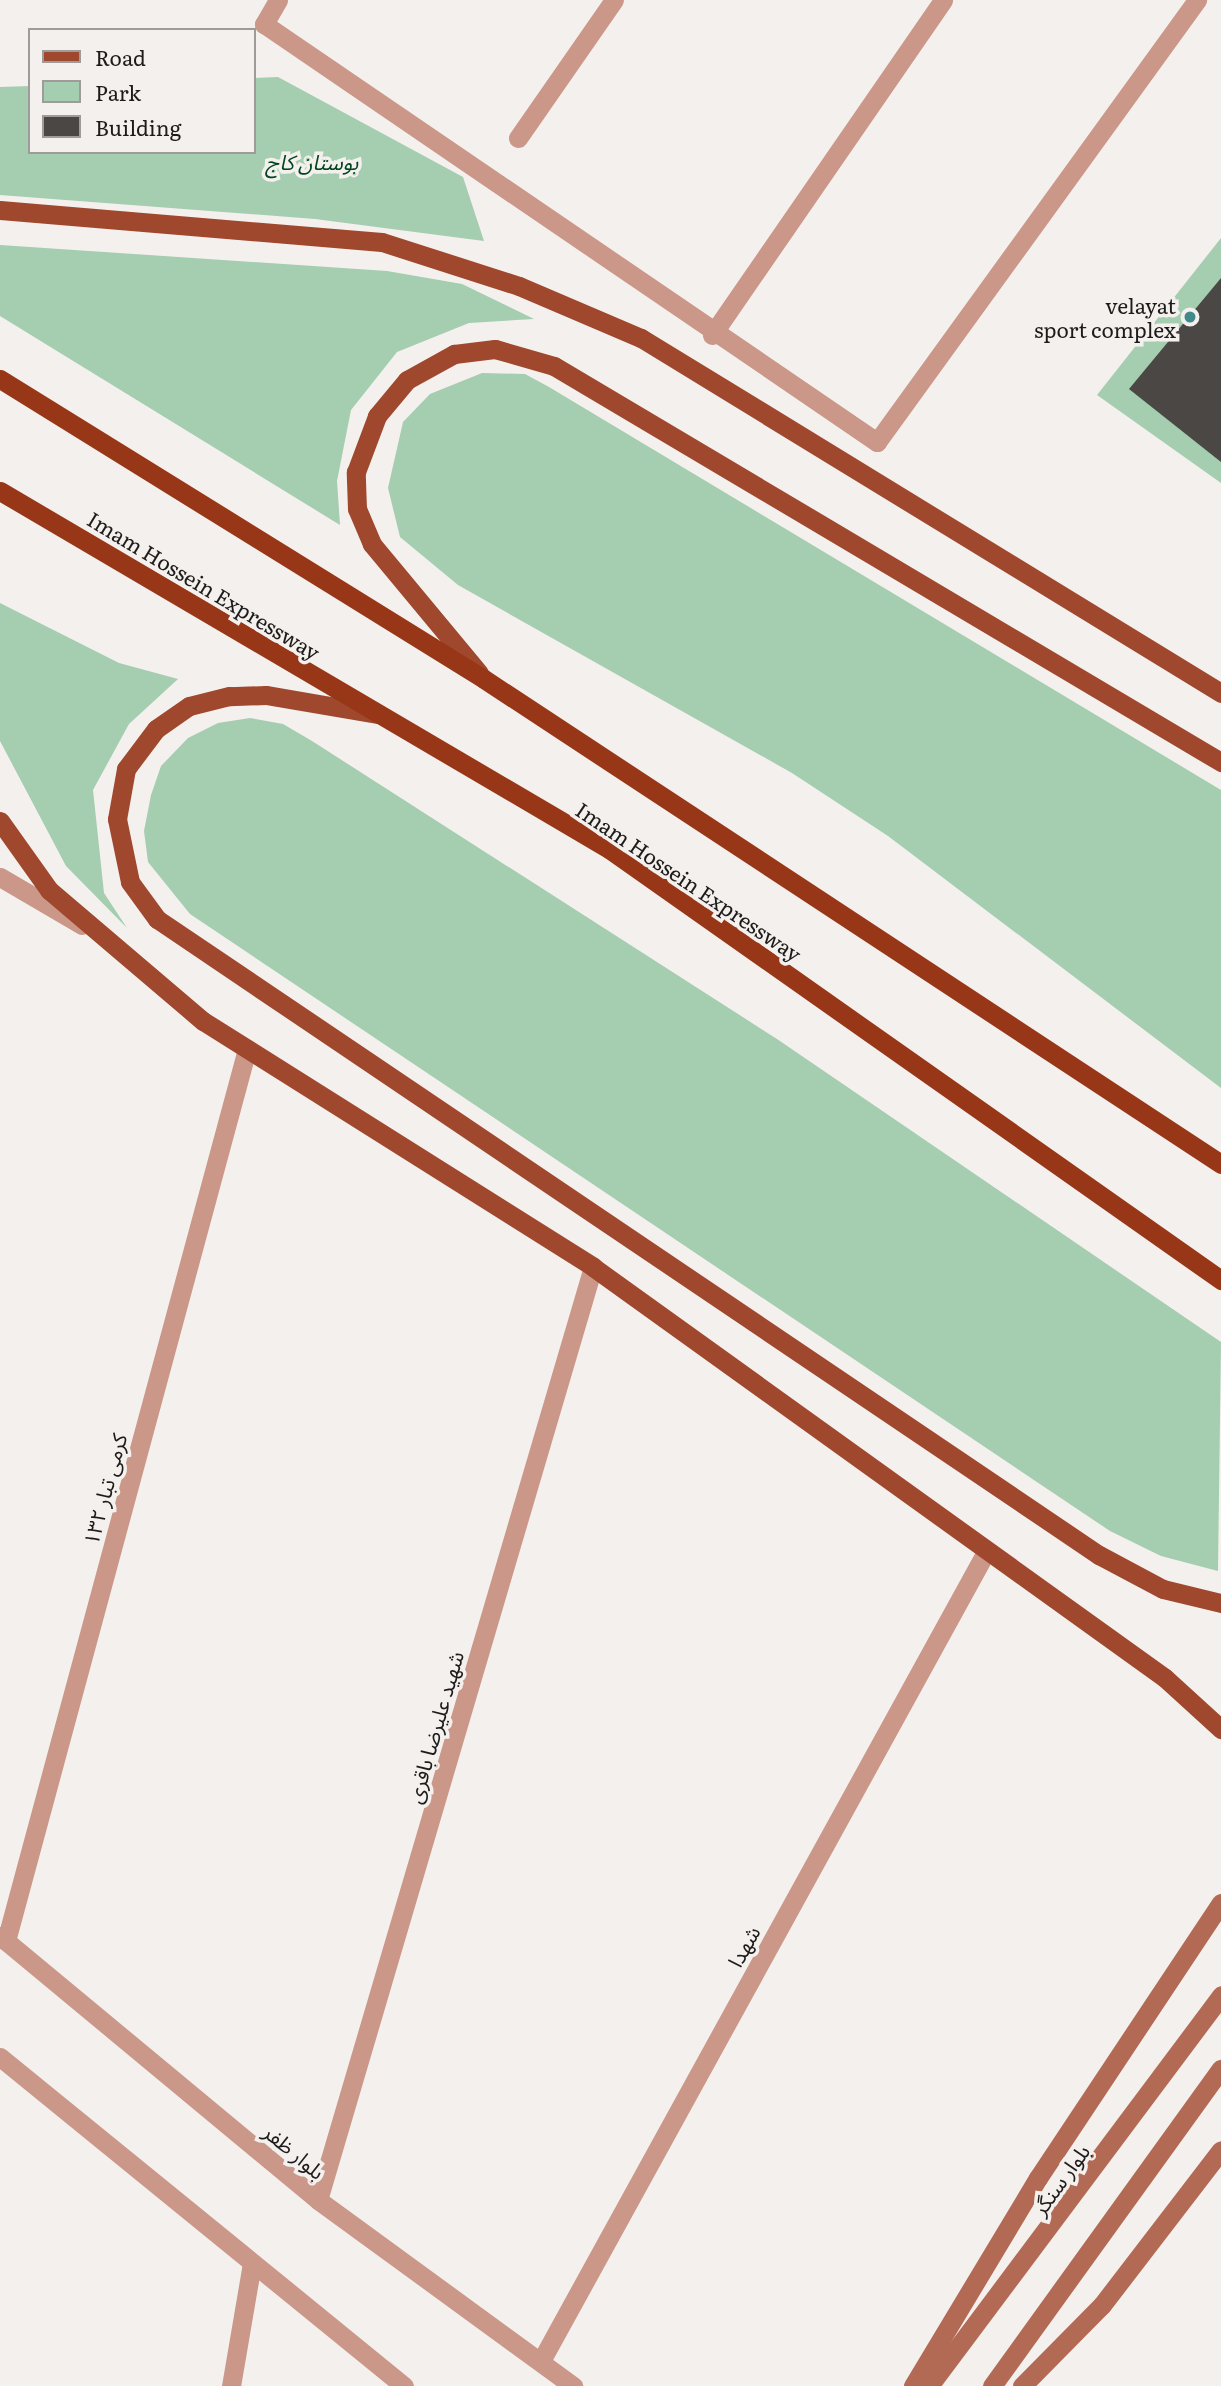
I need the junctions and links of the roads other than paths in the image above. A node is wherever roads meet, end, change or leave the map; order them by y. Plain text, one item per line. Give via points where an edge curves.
1 (278, 0) edge
2 (614, 0) edge
3 (943, 0) edge
4 (1197, 0) edge
5 (518, 138) dead end
6 (0, 210) edge
7 (712, 335) junction
8 (0, 379) edge
9 (0, 491) edge
10 (484, 679) junction
11 (1221, 693) edge
12 (377, 714) junction
13 (1221, 762) edge
14 (0, 821) edge
15 (0, 877) edge
16 (86, 927) junction
17 (247, 1049) junction
18 (1221, 1164) edge
19 (593, 1267) junction
20 (1221, 1280) edge
21 (986, 1552) junction
22 (1221, 1603) edge
23 (1221, 1729) edge
24 (1221, 1903) edge
25 (3, 1939) edge
26 (1221, 1995) edge
27 (0, 2057) edge
28 (1221, 2069) edge
29 (1221, 2150) edge
30 (318, 2200) junction
31 (252, 2263) junction
32 (541, 2361) junction
33 (231, 2386) edge
34 (404, 2386) edge
35 (573, 2386) edge
36 (913, 2386) edge
37 (929, 2386) edge
38 (992, 2386) edge
39 (1022, 2386) edge

1 - 7 street via 264,24
2 - 5 street
3 - 7 street
4 - 7 street via 877,442
6 - 11 main road via 382,242 519,286 641,338
8 - 10 highway
9 - 12 highway, Imam Hossein Expressway
10 - 13 main road via 372,544 355,490 363,441 390,397 439,360 495,349 554,366
10 - 18 highway
12 - 20 highway, Imam Hossein Expressway via 609,849
12 - 22 main road via 266,695 229,696 189,706 156,729 126,769 117,819 130,882 158,919 1099,1555 1143,1580
14 - 16 main road via 49,890
15 - 16 street
16 - 17 main road
17 - 19 main road
17 - 25 street, کرمی تبار ۱۳۲
19 - 21 main road
19 - 30 street, شهید علیرضا باقری
21 - 23 main road via 1165,1678
21 - 32 street, شهدا
24 - 36 main road via 1038,2178
25 - 30 street, بلوار ظفر
26 - 37 main road, بلوار سنگر
27 - 31 street
28 - 38 main road
29 - 39 main road via 1102,2305
30 - 32 street, بلوار ظفر
31 - 33 street
31 - 34 street
32 - 35 street, بلوار ظفر

